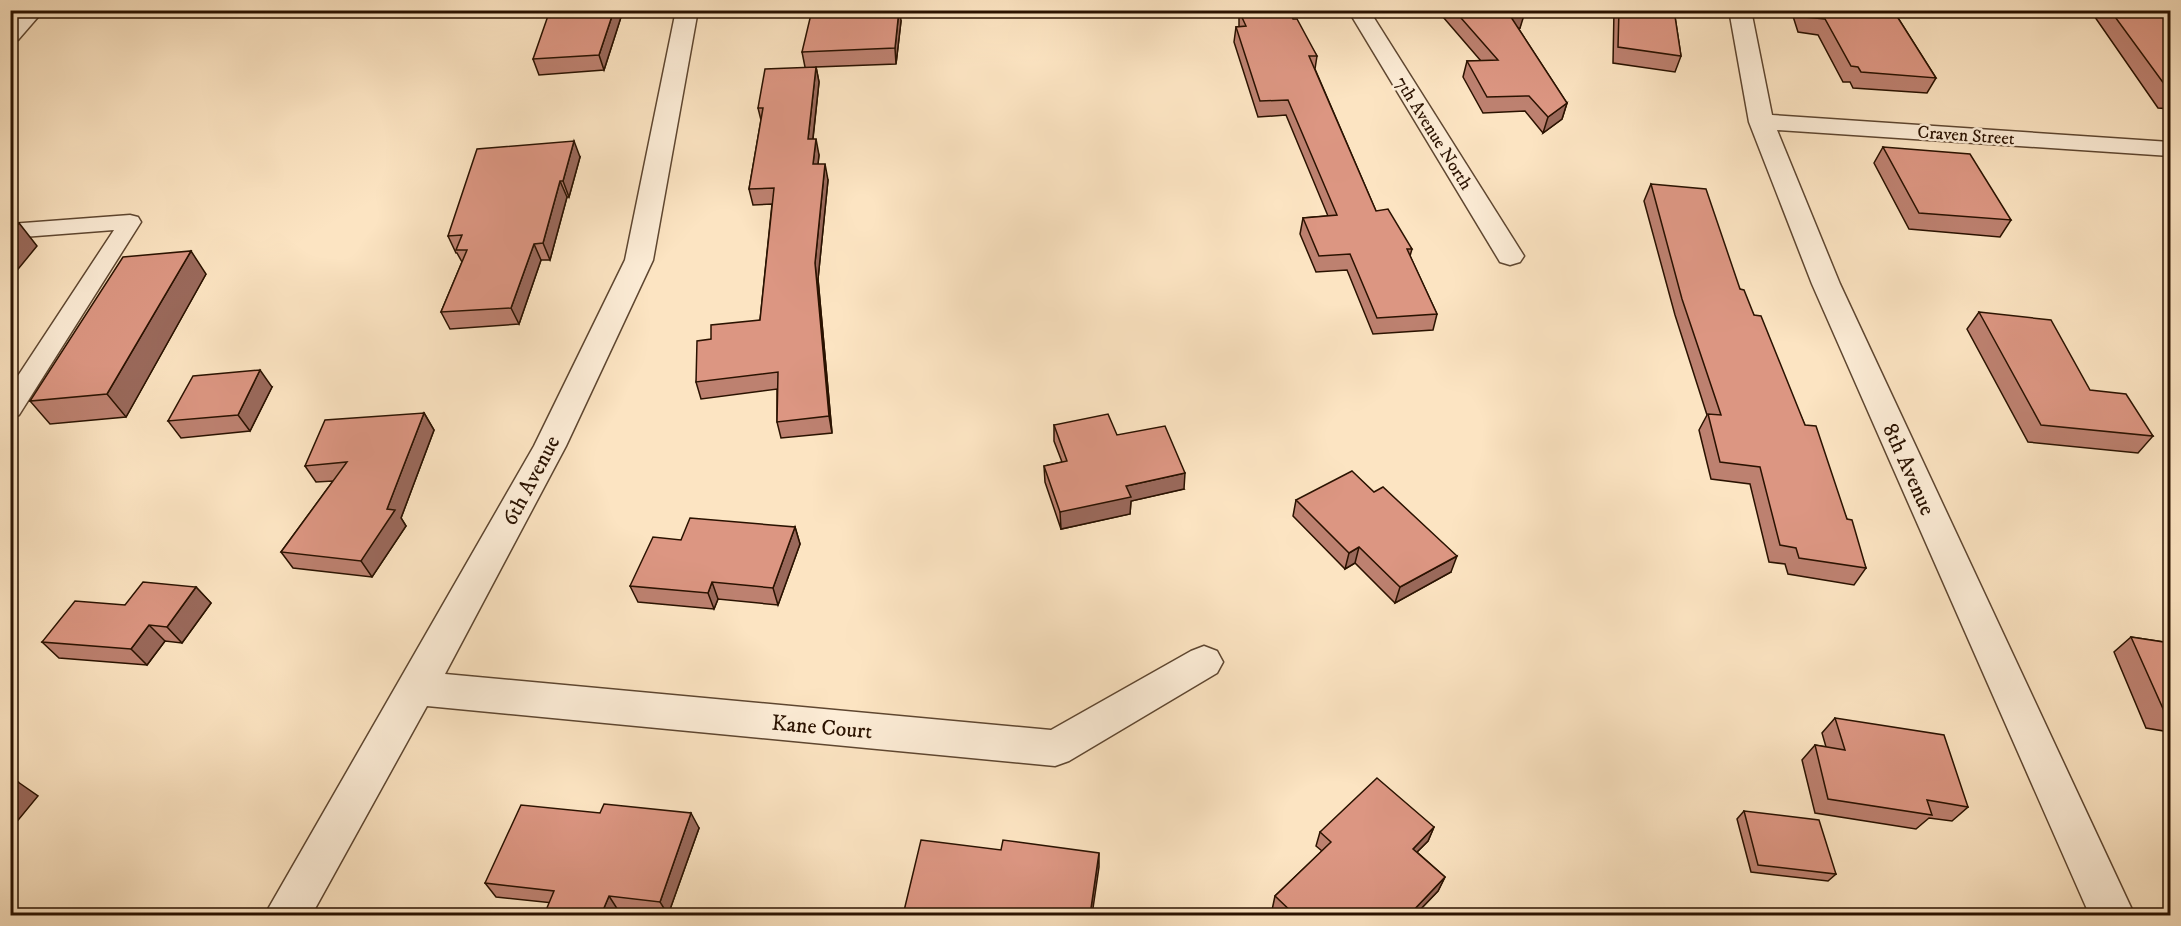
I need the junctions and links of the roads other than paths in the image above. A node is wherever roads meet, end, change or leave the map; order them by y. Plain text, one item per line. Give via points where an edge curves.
1 (34, 10) edge
2 (687, 10) edge
3 (1358, 10) edge
4 (1740, 10) edge
5 (10, 35) edge
6 (1761, 122) junction
7 (2170, 148) edge
8 (10, 231) edge
9 (1510, 256) dead end
10 (10, 409) edge
11 (1204, 662) dead end
12 (417, 688) junction
13 (286, 915) edge
14 (2113, 915) edge

1 - 5 street
2 - 12 street, 6th Avenue via 639,260 549,446
3 - 9 street, 7th Avenue North
4 - 6 street, 8th Avenue
6 - 7 street, Craven Street
6 - 14 street, 8th Avenue via 1826,284
8 - 10 lane via 130,222
11 - 12 street, Kane Court via 1055,748
12 - 13 street, 6th Avenue

